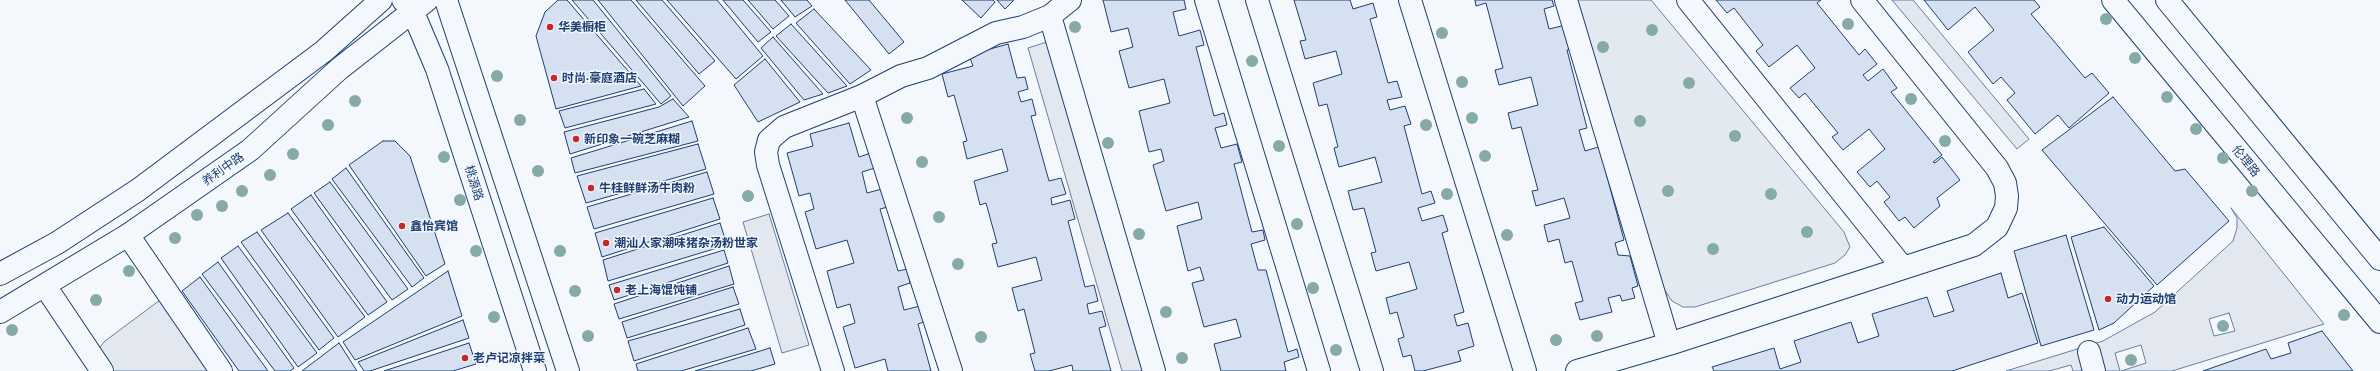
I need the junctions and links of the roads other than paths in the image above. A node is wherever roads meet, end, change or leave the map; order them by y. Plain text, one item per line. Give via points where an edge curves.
1 (381, 0) edge
2 (446, 0) edge
3 (1070, 0) edge
4 (1206, 0) edge
5 (1257, 0) edge
6 (1410, 0) edge
7 (1566, 0) edge
8 (1688, 0) edge
9 (1862, 0) edge
10 (2113, 0) edge
11 (2167, 0) edge
12 (414, 3) edge
13 (1050, 16) junction
14 (862, 96) junction
15 (128, 235) junction
16 (2380, 259) edge
17 (1903, 268) junction
18 (0, 274) edge
19 (41, 288) junction
20 (0, 312) edge
21 (2380, 322) edge
22 (1669, 344) junction
23 (89, 371) edge
24 (102, 371) edge
25 (221, 371) edge
26 (535, 371) edge
27 (568, 371) edge
28 (833, 371) edge
29 (951, 371) edge
30 (1154, 371) edge
31 (1319, 371) edge
32 (1372, 371) edge
33 (1525, 371) edge
34 (1577, 371) edge

1 - 18 main road via 324,51 138,190 57,243
2 - 27 main road
3 - 13 main road
4 - 31 main road
5 - 32 main road
6 - 33 main road
7 - 22 main road
8 - 17 main road
9 - 17 main road via 1998,168 2005,182 2006,208 1997,227 1974,245
10 - 21 main road, 伦理路
11 - 16 main road
12 - 15 main road, 养利中路 via 250,150
12 - 26 main road, 桃源路
13 - 14 main road via 1023,27 996,33 928,68 901,76
13 - 30 main road
14 - 28 main road via 784,127 769,140 766,152
14 - 29 main road
15 - 19 main road, 养利中路
15 - 25 main road
17 - 22 main road
19 - 20 main road, 养利中路
19 - 23 main road
19 - 24 main road
22 - 34 main road

